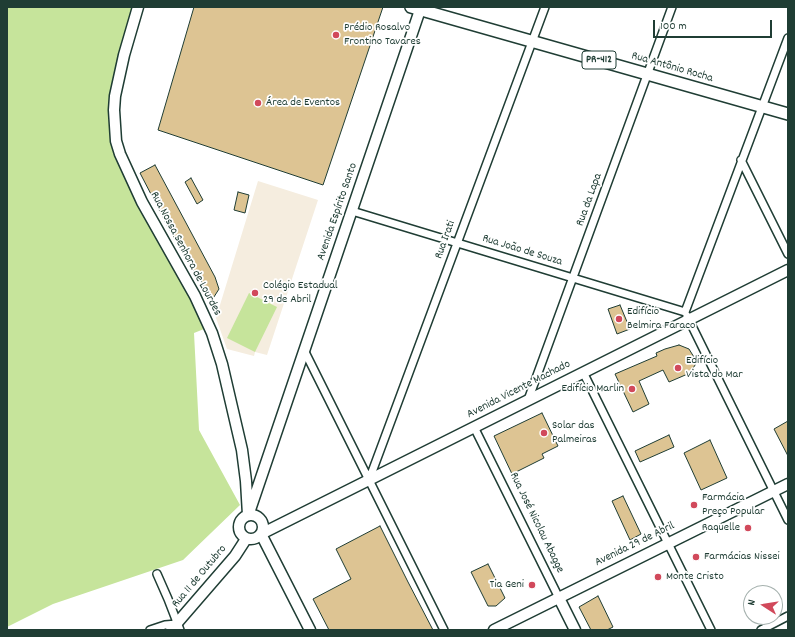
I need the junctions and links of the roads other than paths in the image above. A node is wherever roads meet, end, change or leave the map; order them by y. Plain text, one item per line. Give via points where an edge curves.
1 (138, 7) edge
2 (545, 7) edge
3 (672, 7) edge
4 (418, 8) edge
5 (788, 38) edge
6 (532, 41) junction
7 (648, 74) junction
8 (762, 107) junction
9 (788, 114) edge
10 (741, 160) junction
11 (352, 211) junction
12 (457, 243) junction
13 (788, 254) edge
14 (788, 270) edge
15 (573, 278) junction
16 (687, 316) junction
17 (304, 350) junction
18 (583, 372) junction
19 (528, 400) junction
20 (474, 427) junction
21 (369, 480) junction
22 (788, 484) edge
23 (774, 491) junction
24 (248, 516) junction
25 (788, 520) edge
26 (261, 534) junction
27 (246, 538) junction
28 (668, 544) junction
29 (156, 574) dead end
30 (559, 598) junction
31 (788, 616) edge
32 (176, 628) edge
33 (150, 630) edge
34 (310, 630) edge
35 (444, 630) edge
36 (494, 630) edge
37 (575, 630) edge
38 (711, 630) edge
39 (761, 630) edge

1 - 24 main road, Rua Nossa Senhora de Lourdes via 115,96 114,125 120,154 142,202 195,296 212,333 242,450
2 - 6 street, Rua Irati
3 - 7 street, Rua da Lapa
4 - 6 main road, Rua Antônio Rocha / PR-412
4 - 11 main road, Avenida Espírito Santo
5 - 8 street
6 - 7 main road, Rua Antônio Rocha / PR-412
6 - 12 street, Rua Irati
7 - 8 main road, Rua Antônio Rocha / PR-412
7 - 15 street, Rua da Lapa
8 - 9 main road, Rua Antônio Rocha / PR-412
8 - 10 street
10 - 13 street
10 - 16 street
11 - 12 street, Rua João de Souza
11 - 17 main road, Avenida Espírito Santo
12 - 15 street, Rua João de Souza
12 - 21 street, Rua Irati
14 - 16 main road, Avenida Vicente Machado
15 - 16 street, Rua João de Souza
15 - 19 street, Rua da Lapa
16 - 18 main road, Avenida Vicente Machado
16 - 23 street
17 - 21 street
17 - 24 main road, Avenida Espírito Santo
18 - 19 main road, Avenida Vicente Machado
18 - 28 street
19 - 20 main road, Avenida Vicente Machado
20 - 21 main road, Avenida Vicente Machado
20 - 30 street, Rua José Nicolau Abagge
21 - 26 main road, Avenida Vicente Machado
21 - 35 street
22 - 23 main road, Avenida 29 de Abril
23 - 25 street
23 - 28 main road, Avenida 29 de Abril
24 - 26 main road via 256,516 262,522
24 - 27 main road via 242,519 239,526 240,534
26 - 27 main road via 253,540
26 - 34 main road
27 - 32 main road, Rua 11 de Outubro via 235,556
28 - 30 main road, Avenida 29 de Abril
28 - 38 street
29 - 32 street via 168,599
30 - 36 main road, Avenida 29 de Abril
30 - 37 main road, Rua José Nicolau Abagge
31 - 39 street
32 - 33 street via 164,625

